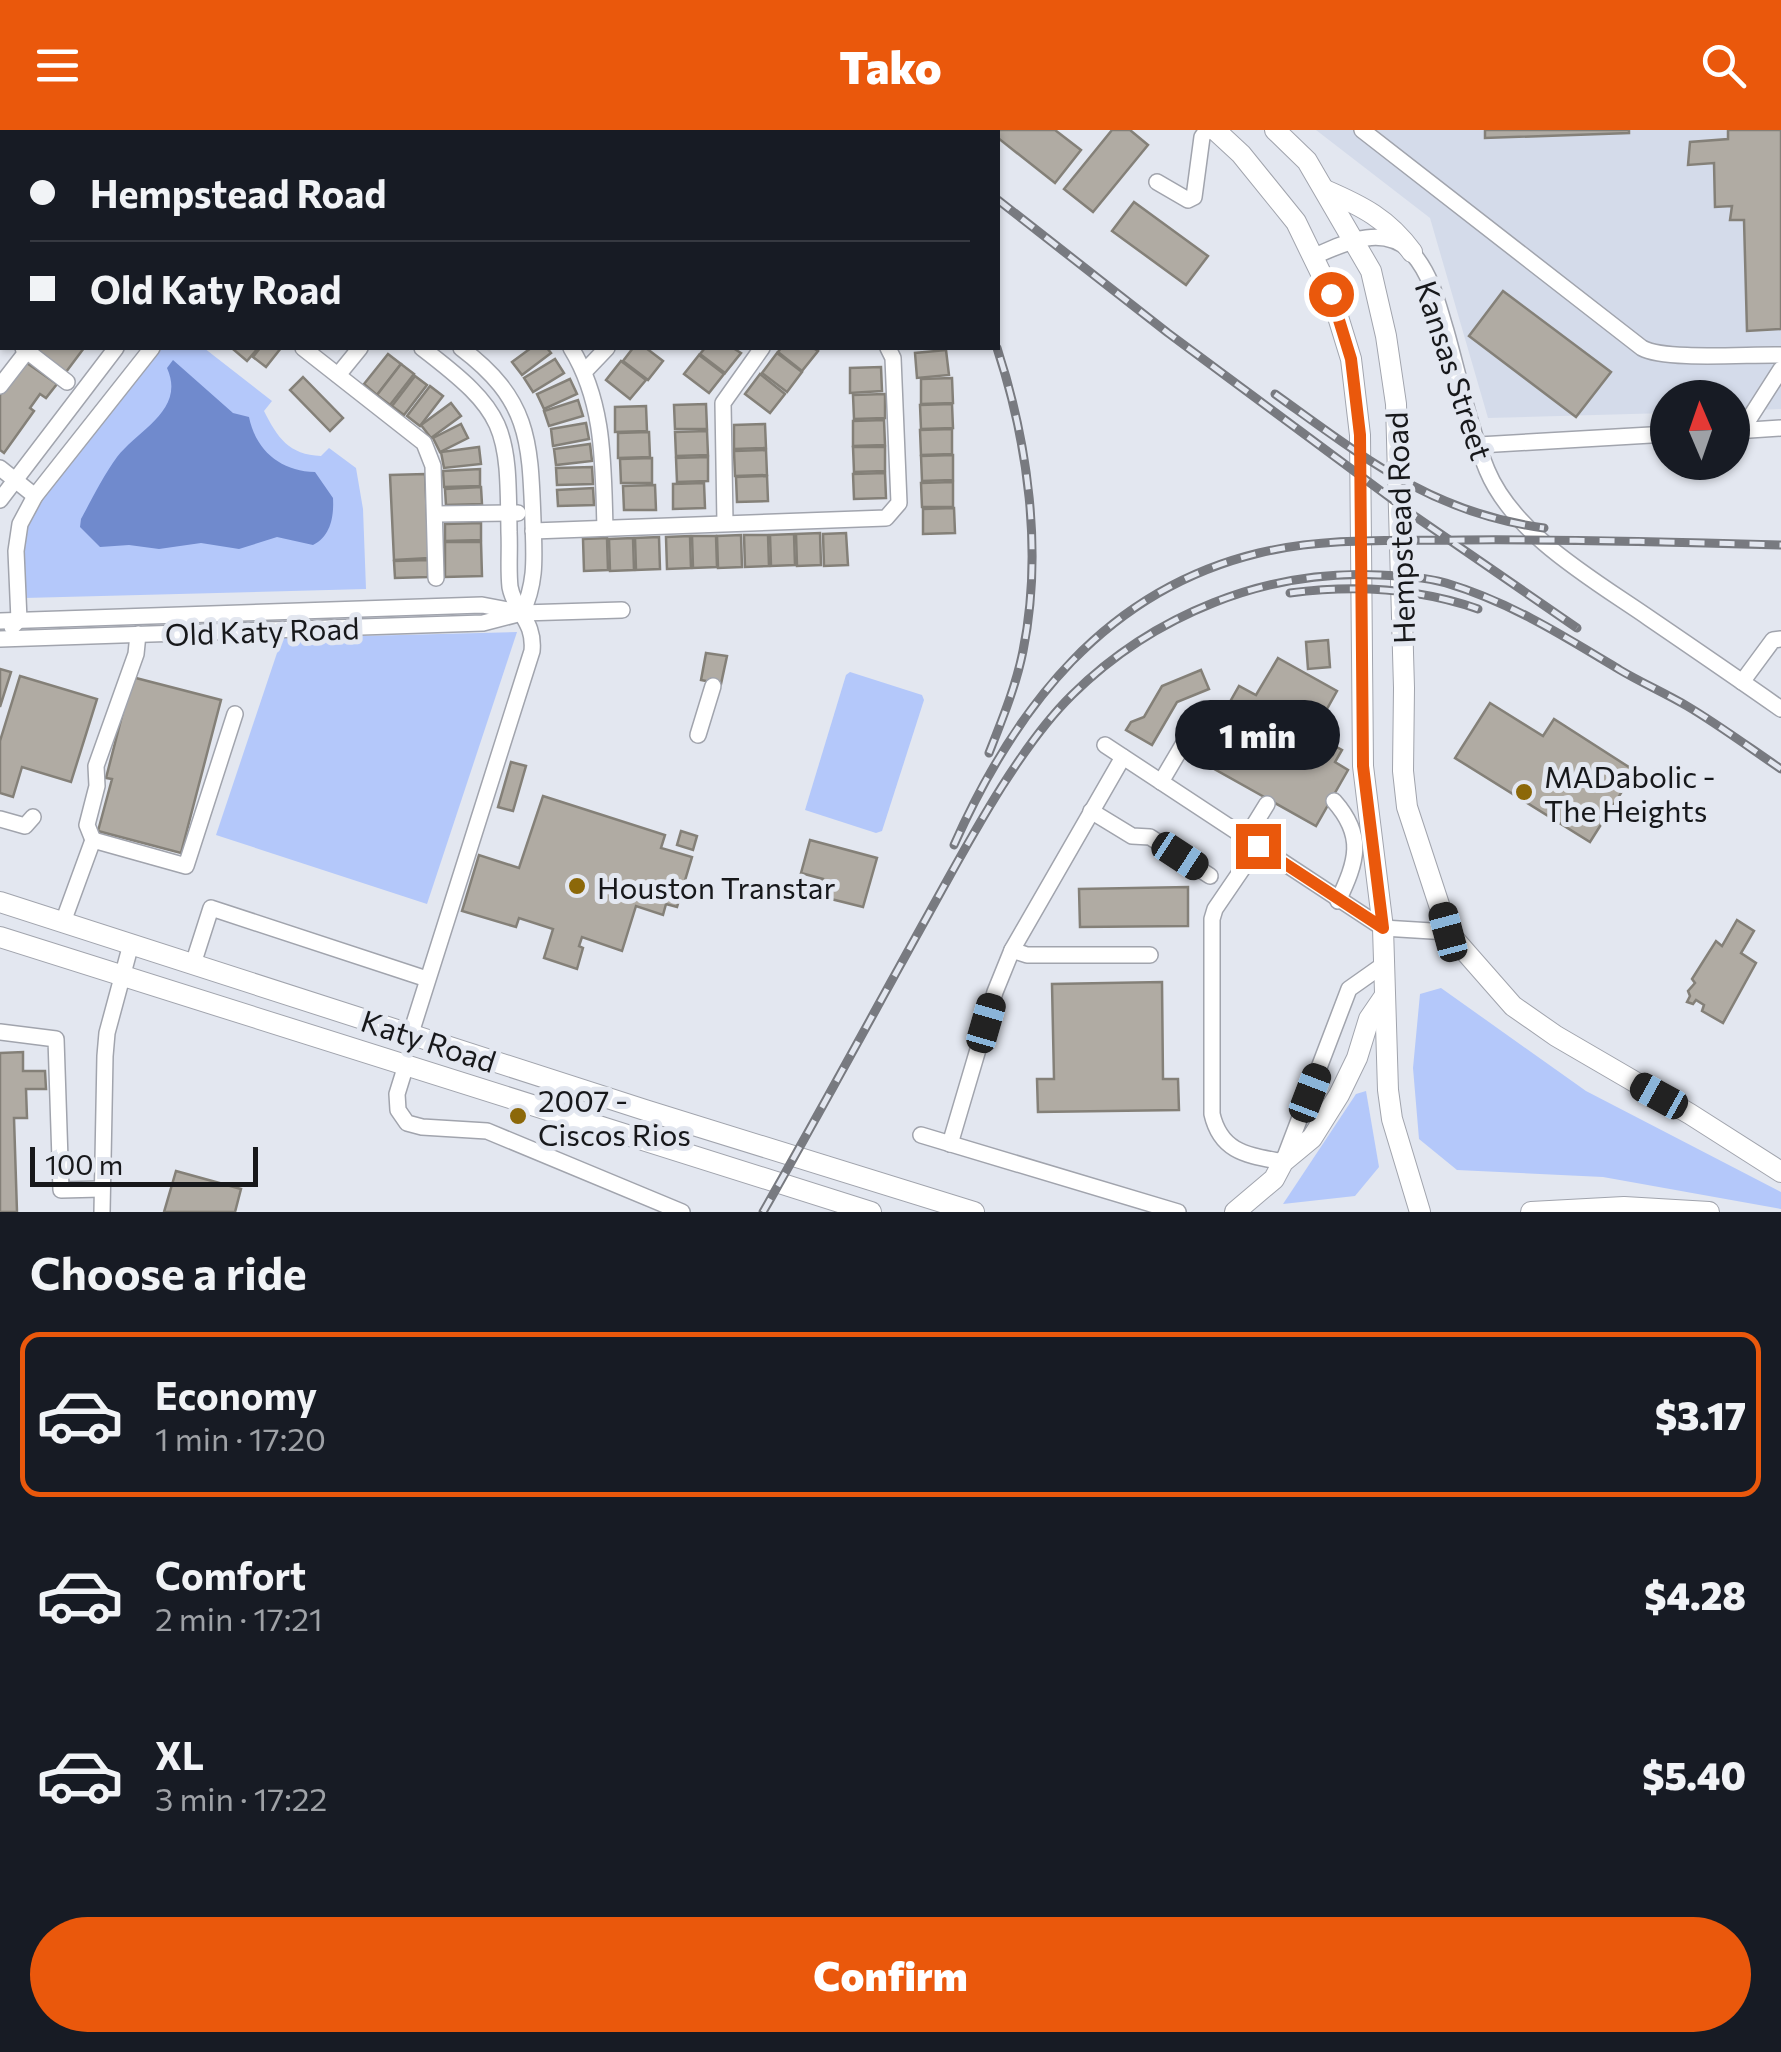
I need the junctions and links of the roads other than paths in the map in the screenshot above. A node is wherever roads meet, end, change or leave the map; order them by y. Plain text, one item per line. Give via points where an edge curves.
1 (1207, 130) edge
2 (1215, 130) edge
3 (1275, 130) edge
4 (1362, 130) edge
5 (1157, 182) dead end
6 (1325, 190) junction
7 (1353, 239) junction
8 (1412, 252) junction
9 (1315, 256) junction
10 (24, 350) edge
11 (26, 350) edge
12 (114, 350) edge
13 (146, 350) edge
14 (306, 350) edge
15 (358, 350) edge
16 (425, 350) edge
17 (464, 350) edge
18 (571, 350) edge
19 (605, 350) edge
20 (761, 350) edge
21 (889, 350) edge
22 (1781, 354) edge
23 (1781, 370) edge
24 (584, 372) junction
25 (338, 375) junction
26 (66, 382) dead end
27 (0, 386) edge
28 (1750, 413) edge
29 (1781, 428) edge
30 (1750, 429) edge
31 (1650, 435) edge
32 (1478, 445) junction
33 (0, 468) edge
34 (14, 479) junction
35 (35, 496) junction
36 (0, 500) edge
37 (509, 513) junction
38 (532, 513) junction
39 (436, 514) junction
40 (725, 523) junction
41 (605, 528) junction
42 (533, 531) junction
43 (436, 578) dead end
44 (622, 610) dead end
45 (267, 612) junction
46 (522, 613) junction
47 (18, 620) junction
48 (0, 621) edge
49 (268, 630) junction
50 (138, 634) junction
51 (1, 638) edge
52 (1781, 639) edge
53 (1742, 682) junction
54 (713, 686) dead end
55 (1204, 709) dead end
56 (1781, 709) edge
57 (235, 714) dead end
58 (698, 735) dead end
59 (1105, 746) dead end
60 (1123, 758) junction
61 (1161, 782) junction
62 (1334, 801) dead end
63 (1267, 804) dead end
64 (1091, 811) junction
65 (33, 816) dead end
66 (0, 819) edge
67 (92, 840) junction
68 (1252, 842) junction
69 (1210, 876) dead end
70 (1338, 901) junction
71 (0, 902) edge
72 (63, 922) junction
73 (1383, 928) junction
74 (1448, 932) junction
75 (0, 938) edge
76 (131, 944) junction
77 (1012, 950) junction
78 (1150, 955) dead end
79 (193, 964) junction
80 (1384, 964) junction
81 (122, 975) junction
82 (427, 979) junction
83 (185, 995) junction
84 (1384, 996) junction
85 (0, 1032) edge
86 (411, 1033) junction
87 (406, 1065) junction
88 (920, 1135) dead end
89 (950, 1144) junction
90 (1283, 1162) junction
91 (1781, 1172) edge
92 (101, 1188) junction
93 (102, 1212) edge
94 (682, 1212) edge
95 (871, 1212) edge
96 (974, 1212) edge
97 (1178, 1212) edge
98 (1235, 1212) edge
99 (1420, 1212) edge
100 (1531, 1212) edge
101 (1709, 1212) edge

1 - 5 street via 1194,196 1188,200
2 - 9 main road, Hempstead Road via 1296,222
3 - 6 main road, Hempstead Road
4 - 22 street via 1642,348
6 - 7 main road, Hempstead Road
6 - 8 main road via 1366,208
7 - 8 street, Kansas Street via 1385,238
7 - 9 street
7 - 74 main road, Hempstead Road via 1371,271 1396,404 1407,807
8 - 32 street, Kansas Street via 1432,284
9 - 73 main road, Hempstead Road via 1351,359 1360,435 1363,766
10 - 27 street
11 - 26 street
12 - 34 street
13 - 35 street
14 - 25 street
15 - 25 street
16 - 37 street via 492,412 504,444
17 - 38 street via 493,374 517,410 530,451
18 - 24 street
19 - 24 street
20 - 40 street via 724,403
21 - 40 street via 899,504 886,518
23 - 28 street
24 - 41 street via 601,434
25 - 39 street via 424,443 433,466
29 - 30 street
31 - 32 street
32 - 53 street, Kansas Street via 1505,500 1540,539
33 - 34 street
34 - 35 street
34 - 36 street
35 - 47 street via 16,541
37 - 38 street
37 - 39 street
37 - 46 street via 510,590
38 - 42 street
39 - 43 street
40 - 41 street
41 - 42 street
42 - 46 street via 534,588
44 - 46 street, Old Katy Road
45 - 46 street, Old Katy Road via 482,605
45 - 47 street, Old Katy Road
45 - 49 street
46 - 49 street, Old Katy Road via 482,623
46 - 82 street via 534,633 532,651
47 - 48 street, Old Katy Road
47 - 51 street
49 - 50 street, Old Katy Road
50 - 51 street, Old Katy Road
50 - 67 street via 96,766 87,824
52 - 53 street via 1773,640
53 - 56 street, Kansas Street
54 - 58 street
55 - 61 street
57 - 67 street via 186,866
59 - 60 street
60 - 61 street
60 - 64 street
61 - 68 street
62 - 70 street via 1355,833 1355,858
63 - 68 street
64 - 69 street via 1132,836 1150,837
64 - 77 street
65 - 66 street via 25,826
67 - 72 street
68 - 70 street
68 - 90 street via 1212,918 1212,1114 1216,1133 1228,1145
70 - 73 street
71 - 72 main road, Katy Road
72 - 76 main road, Katy Road
73 - 74 street
73 - 80 main road, Hempstead Road
74 - 91 main road, Hempstead Road via 1513,1006
75 - 81 main road, Katy Road
76 - 79 main road, Katy Road
76 - 81 street
77 - 78 street via 1027,956
77 - 89 street
79 - 82 street via 212,908
79 - 83 main road
79 - 86 main road, Katy Road
80 - 84 main road, Hempstead Road
80 - 90 street via 1349,989
81 - 83 main road, Katy Road
81 - 92 street via 105,1056
82 - 86 street
83 - 87 main road, Katy Road
84 - 90 main road via 1332,1107 1312,1138
84 - 99 main road, Hempstead Road via 1392,1119
85 - 92 street via 56,1038 61,1190
86 - 87 main road
86 - 96 main road, Katy Road
87 - 94 street via 397,1094 407,1123 488,1131
87 - 95 main road, Katy Road
88 - 89 street
89 - 97 street
90 - 98 main road
92 - 93 street
100 - 101 main road

